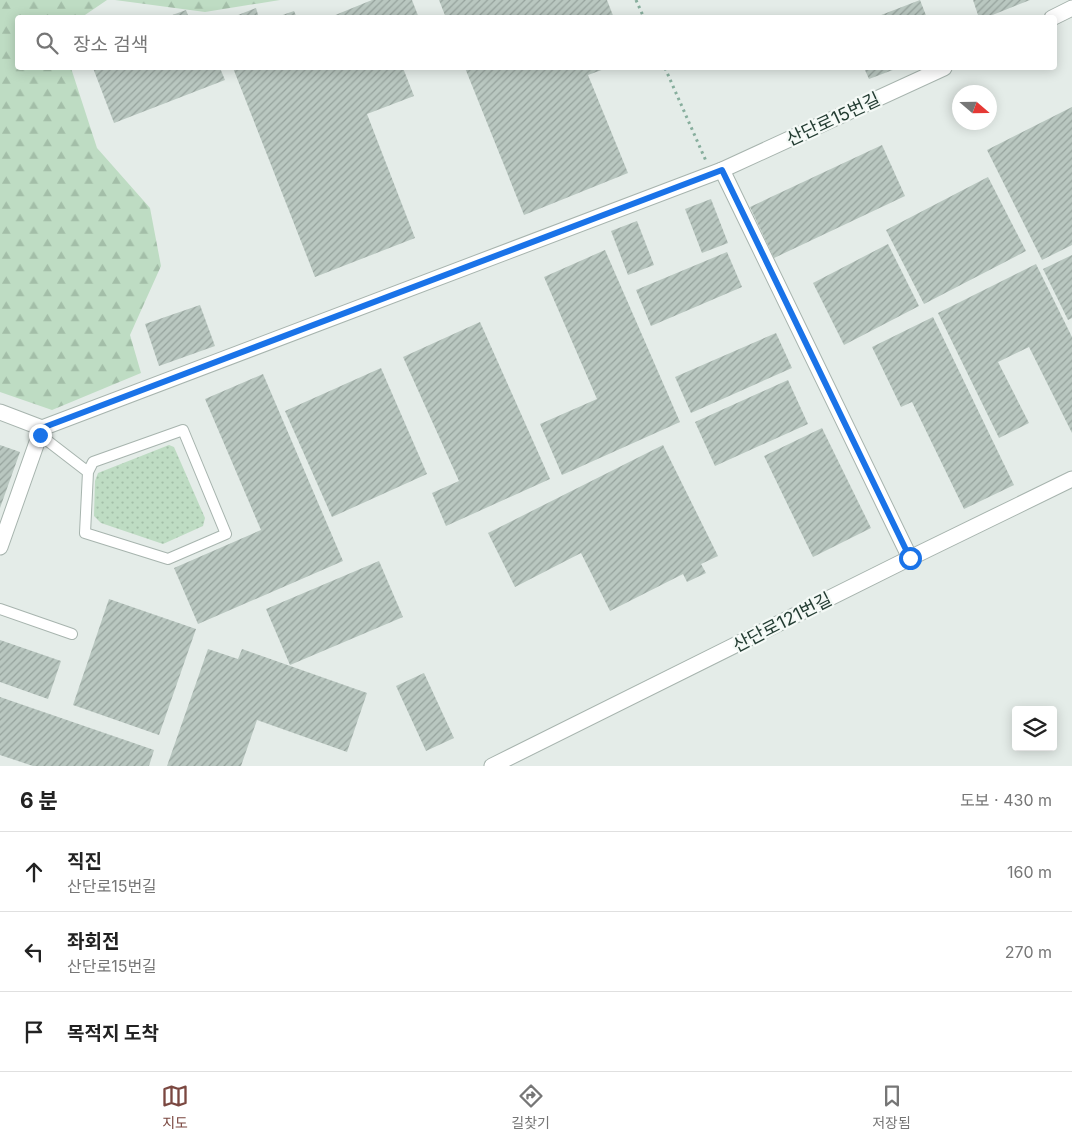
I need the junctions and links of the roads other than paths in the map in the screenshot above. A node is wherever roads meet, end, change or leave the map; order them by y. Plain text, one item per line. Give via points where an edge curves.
1 (1072, 8) edge
2 (1057, 16) edge
3 (940, 70) edge
4 (716, 172) junction
5 (0, 412) edge
6 (41, 431) junction
7 (88, 472) junction
8 (1072, 479) edge
9 (0, 547) edge
10 (910, 558) junction
11 (0, 609) edge
12 (72, 634) dead end
13 (492, 766) edge

1 - 2 street
3 - 4 street, 산단로15번길
4 - 6 street, 산단로15번길
4 - 10 street
5 - 6 street
6 - 7 lane
6 - 9 street
7 - 7 lane via 85,533 168,559 226,534 183,430 94,462
8 - 10 street, 산단로121번길
10 - 13 street, 산단로121번길
11 - 12 lane

